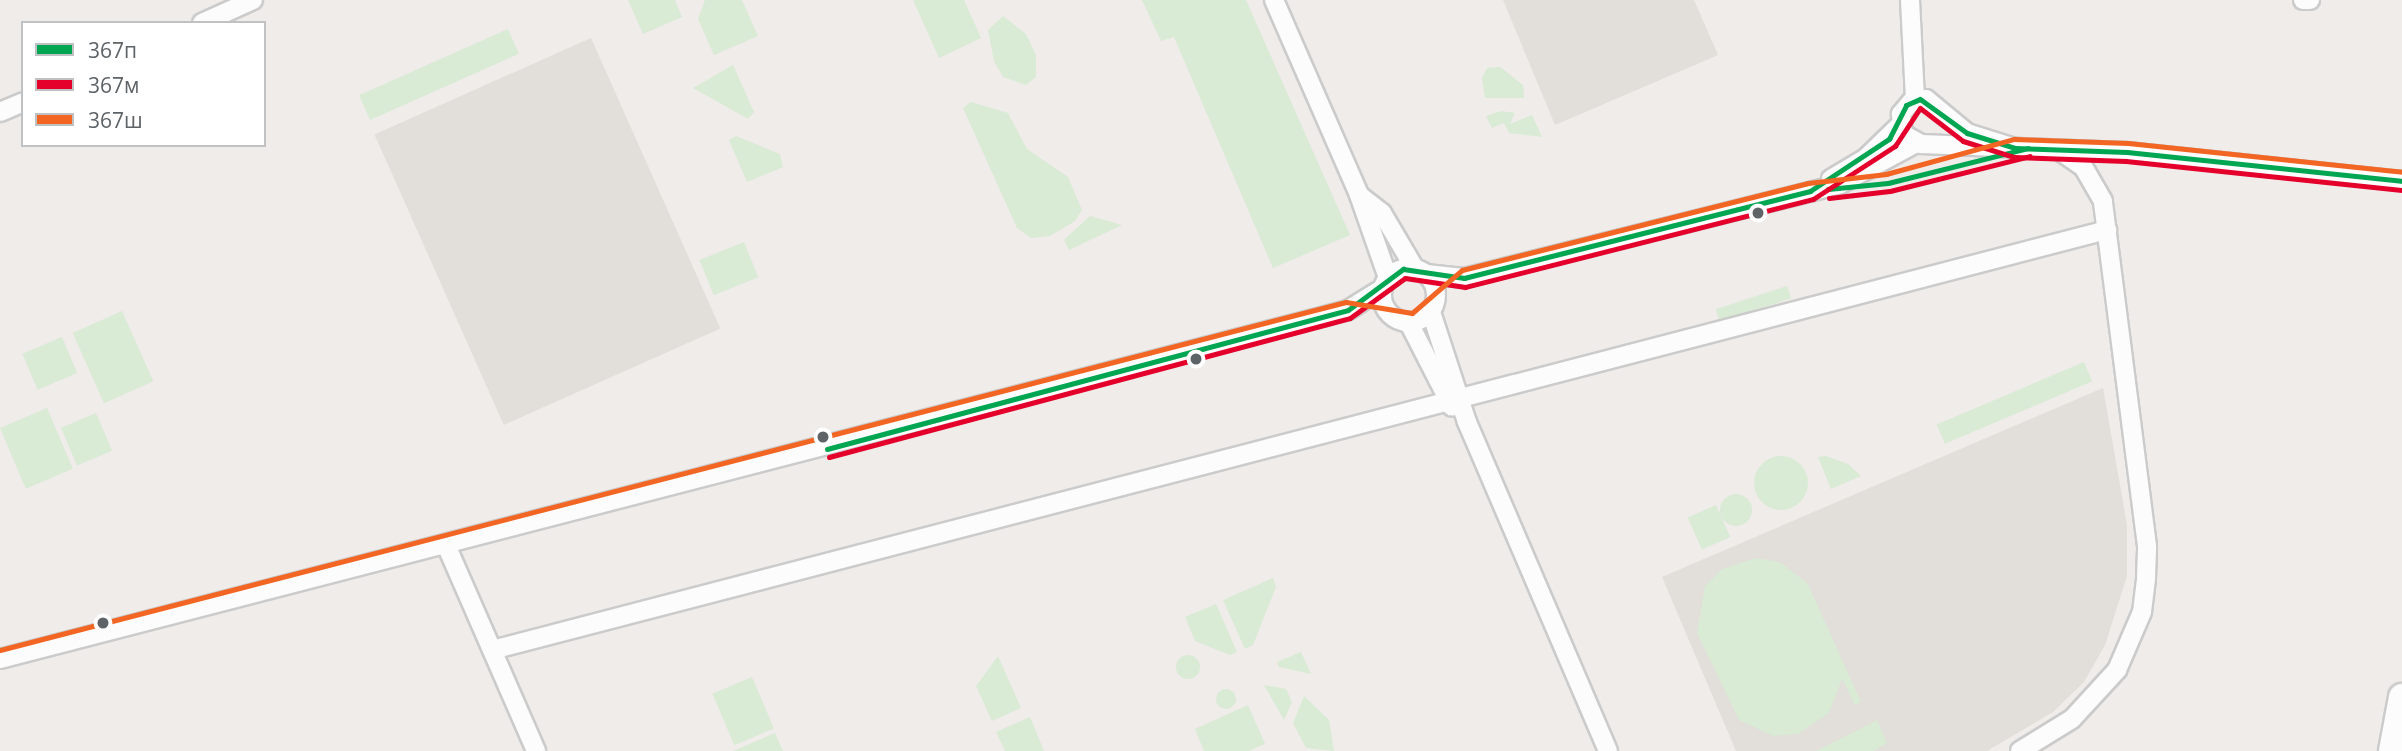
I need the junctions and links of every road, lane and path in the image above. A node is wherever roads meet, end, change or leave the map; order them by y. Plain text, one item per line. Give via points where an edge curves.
1 (253, 0) edge
2 (1274, 0) edge
3 (1910, 0) edge
4 (2303, 0) edge
5 (2310, 0) edge
6 (206, 21) edge
7 (1915, 100) junction
8 (21, 103) edge
9 (0, 112) edge
10 (1944, 116) junction
11 (1900, 125) junction
12 (1921, 144) junction
13 (2015, 148) junction
14 (2059, 150) junction
15 (2402, 181) edge
16 (1810, 191) junction
17 (1359, 195) junction
18 (2107, 230) junction
19 (1421, 271) junction
20 (1464, 278) junction
21 (1385, 284) junction
22 (1433, 307) junction
23 (1348, 310) junction
24 (1388, 313) junction
25 (1409, 323) junction
26 (1453, 397) junction
27 (447, 547) junction
28 (492, 650) junction
29 (0, 659) edge
30 (2402, 697) edge
31 (536, 751) edge
32 (1608, 751) edge
33 (2021, 751) edge
34 (2392, 751) edge

1 - 6 street
2 - 17 street
3 - 7 street
4 - 5 street
7 - 10 street via 1931,101
7 - 11 street via 1903,110
8 - 9 street
10 - 12 street via 1940,136
10 - 13 street via 1966,133
11 - 12 street
11 - 16 street via 1866,158
12 - 13 street
12 - 16 street via 1863,176
13 - 14 street
14 - 15 street via 2127,152
14 - 18 street via 2097,183
16 - 20 street
17 - 19 street via 1382,214
17 - 21 street
18 - 26 street
18 - 33 street via 2147,545 2142,612 2117,670 2091,702
19 - 20 street
19 - 21 street
19 - 22 street
20 - 22 street
21 - 23 street
21 - 24 street
22 - 25 street
22 - 26 street
23 - 24 street
23 - 27 street
24 - 25 street
25 - 26 street
26 - 28 street
26 - 32 street
27 - 28 street
27 - 29 street
28 - 31 street
30 - 34 main road

